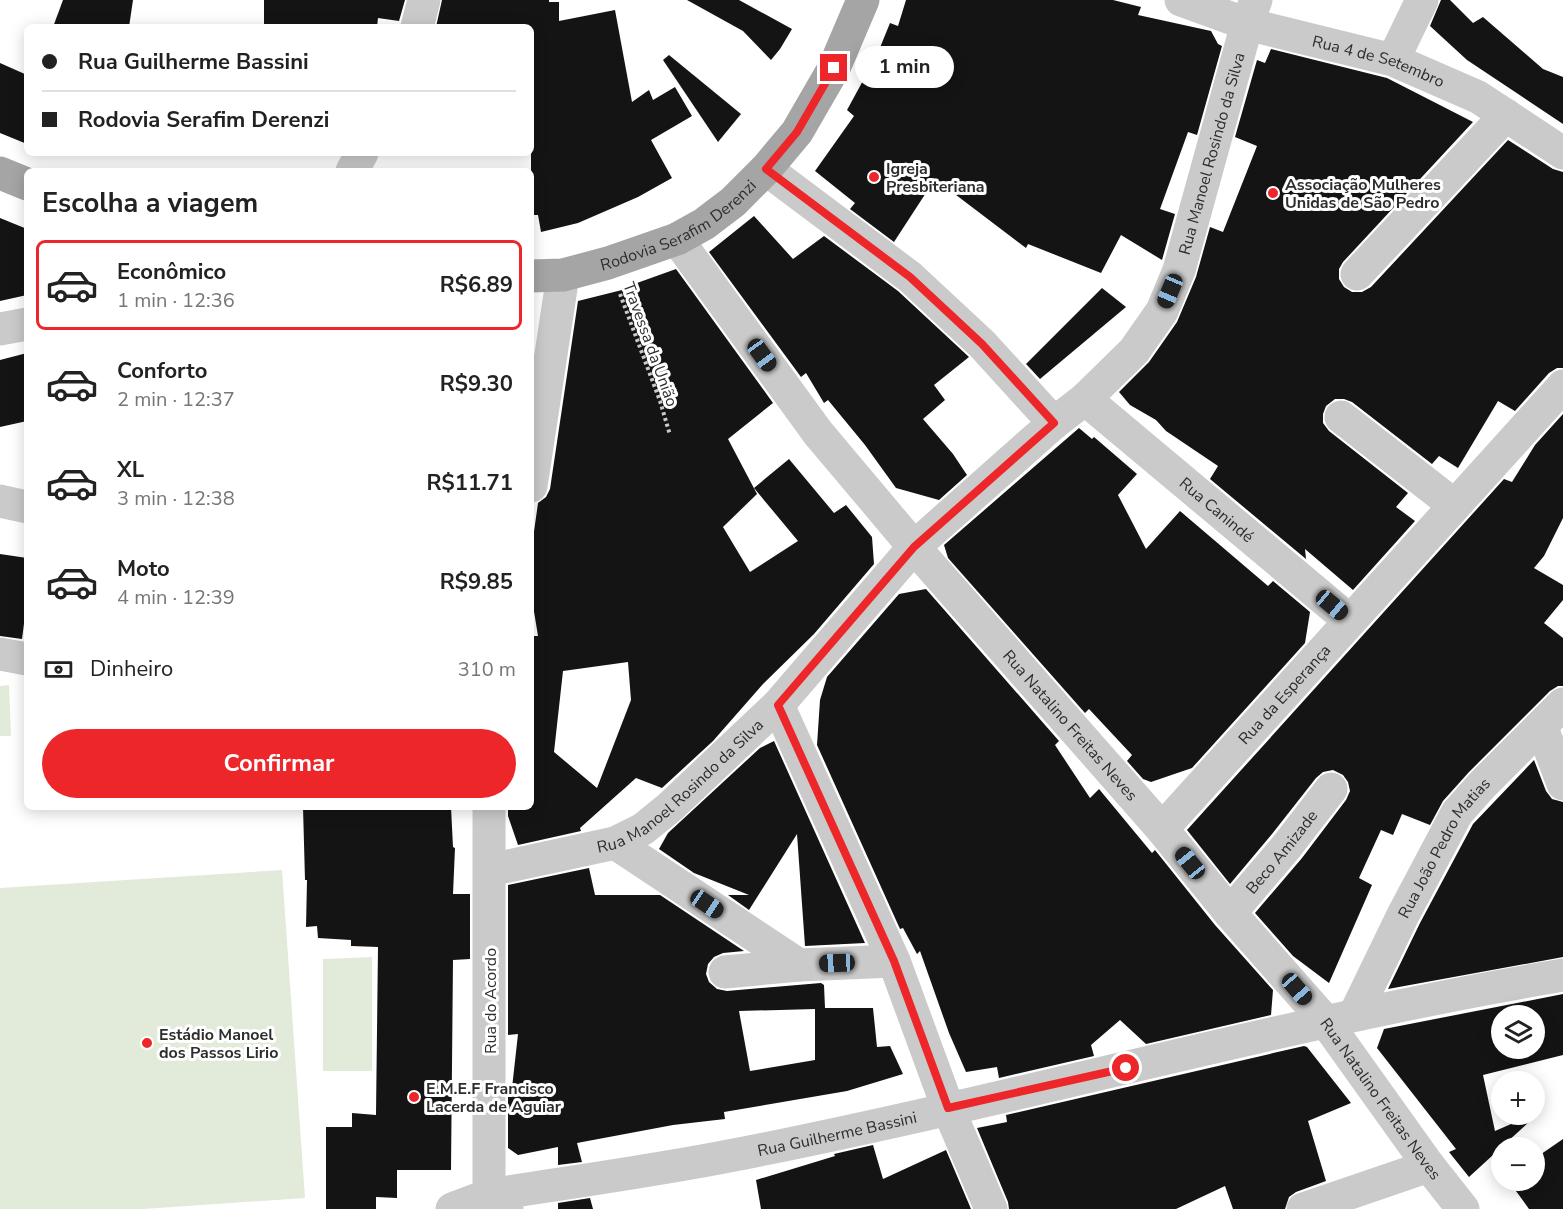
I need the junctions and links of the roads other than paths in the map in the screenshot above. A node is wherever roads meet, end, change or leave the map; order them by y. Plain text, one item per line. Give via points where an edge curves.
1 (424, 0) edge
2 (863, 0) edge
3 (1181, 0) edge
4 (1422, 0) edge
5 (1252, 12) edge
6 (418, 24) edge
7 (1393, 60) junction
8 (1506, 115) junction
9 (1563, 153) edge
10 (766, 169) junction
11 (0, 172) edge
12 (24, 183) edge
13 (677, 240) junction
14 (1357, 274) dead end
15 (563, 275) junction
16 (534, 276) edge
17 (24, 325) edge
18 (0, 329) edge
19 (1563, 386) edge
20 (1085, 399) junction
21 (1341, 417) dead end
22 (1054, 423) junction
23 (534, 466) edge
24 (0, 501) edge
25 (1454, 505) junction
26 (24, 506) edge
27 (914, 547) junction
28 (1350, 620) junction
29 (0, 654) edge
30 (24, 658) edge
31 (778, 705) junction
32 (1552, 716) edge
33 (1563, 784) edge
34 (1331, 789) dead end
35 (489, 810) edge
36 (1162, 829) junction
37 (615, 843) junction
38 (490, 870) junction
39 (1230, 913) junction
40 (894, 961) junction
41 (799, 965) junction
42 (725, 972) dead end
43 (1563, 975) edge
44 (1341, 1018) junction
45 (948, 1108) junction
46 (1429, 1166) junction
47 (500, 1202) edge
48 (452, 1209) edge
49 (992, 1209) edge
50 (1303, 1209) edge
51 (1463, 1209) edge

1 - 6 street
2 - 10 main road, Rodovia Serafim Derenzi via 834,68 797,132
3 - 5 street, Rua 4 de Setembro
4 - 7 street
5 - 7 street, Rua 4 de Setembro
5 - 20 street, Rua Manoel Rosindo da Silva via 1179,270 1162,311 1134,351
7 - 8 street, Rua 4 de Setembro via 1478,97
8 - 9 street, Rua 4 de Setembro
8 - 14 street
10 - 13 main road, Rodovia Serafim Derenzi via 733,202
10 - 22 street via 910,277 982,344
11 - 12 main road
13 - 15 main road, Rodovia Serafim Derenzi
13 - 27 street, Rua Natalino Freitas Neves via 818,433
15 - 16 main road, Rodovia Serafim Derenzi
15 - 23 street
17 - 18 street
19 - 25 street, Rua da Esperança
20 - 22 street, Rua Manoel Rosindo da Silva
20 - 28 street, Rua Canindé
21 - 25 street
22 - 27 street, Rua Manoel Rosindo da Silva
24 - 26 street
25 - 28 street, Rua da Esperança
27 - 31 street, Rua Manoel Rosindo da Silva
27 - 36 street, Rua Natalino Freitas Neves
28 - 36 street, Rua da Esperança
29 - 30 street
31 - 37 street, Rua Manoel Rosindo da Silva via 670,807 643,829
31 - 40 street
32 - 33 street
32 - 44 street, Rua João Pedro Matias via 1457,813 1403,915
34 - 39 street, Beco Amizade
35 - 38 street, Rua do Acordo
36 - 39 street, Rua Natalino Freitas Neves
37 - 38 street, Rua Manoel Rosindo da Silva
37 - 41 street
38 - 47 street, Rua do Acordo
39 - 44 street, Rua Natalino Freitas Neves
40 - 41 street
40 - 45 street
41 - 42 street
43 - 44 street, Rua Guilherme Bassini
44 - 45 street, Rua Guilherme Bassini
44 - 46 street, Rua Natalino Freitas Neves
45 - 47 street, Rua Guilherme Bassini
45 - 49 street
46 - 50 street
46 - 51 street, Rua Natalino Freitas Neves
47 - 48 street, Rua Guilherme Bassini

